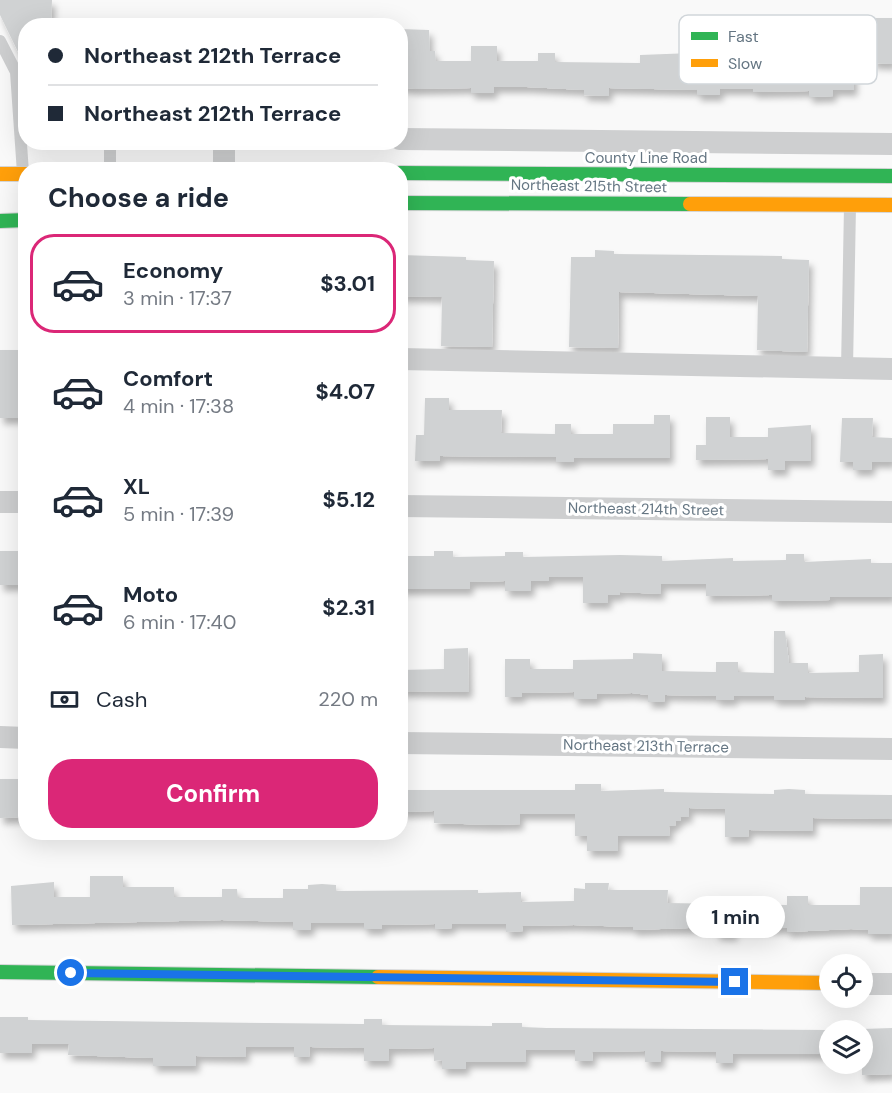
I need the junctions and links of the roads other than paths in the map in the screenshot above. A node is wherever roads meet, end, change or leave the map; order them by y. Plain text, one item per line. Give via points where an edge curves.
1 (0, 41) edge
2 (18, 95) edge
3 (408, 139) edge
4 (892, 144) edge
5 (408, 173) edge
6 (0, 174) edge
7 (18, 174) edge
8 (892, 176) edge
9 (408, 203) edge
10 (850, 205) junction
11 (892, 205) edge
12 (18, 220) edge
13 (0, 221) edge
14 (408, 359) edge
15 (847, 368) junction
16 (892, 369) edge
17 (0, 502) edge
18 (18, 502) edge
19 (408, 506) edge
20 (892, 512) edge
21 (0, 737) edge
22 (18, 738) edge
23 (408, 743) edge
24 (892, 749) edge
25 (0, 972) edge
26 (819, 983) edge
27 (873, 984) edge
28 (892, 984) edge

1 - 2 lane via 16,72
3 - 4 street
5 - 8 street, County Line Road
6 - 7 street
9 - 10 street, Northeast 215th Street
10 - 11 street
10 - 15 lane
12 - 13 street
14 - 15 street
15 - 16 street
17 - 18 street
19 - 20 street, Northeast 214th Street
21 - 22 street
23 - 24 street, Northeast 213th Terrace
25 - 26 street
27 - 28 street

